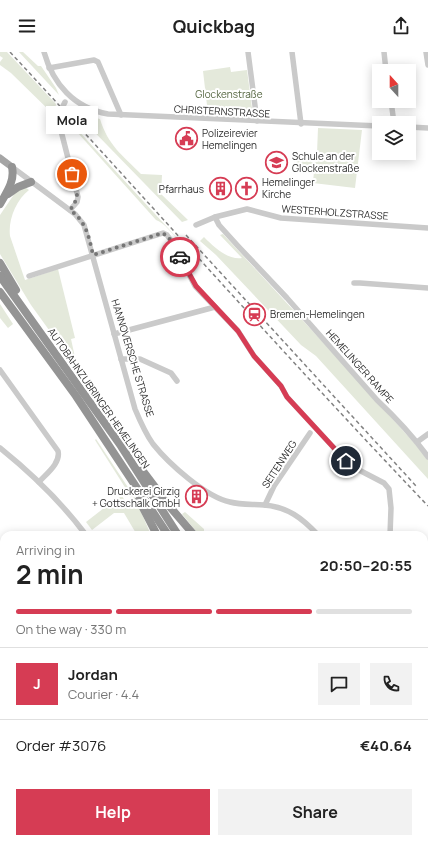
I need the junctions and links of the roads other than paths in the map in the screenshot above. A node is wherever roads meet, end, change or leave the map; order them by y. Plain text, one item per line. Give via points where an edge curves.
1 (44, 52) edge
2 (248, 52) edge
3 (292, 52) edge
4 (384, 52) edge
5 (426, 52) edge
6 (385, 64) edge
7 (428, 65) edge
8 (49, 68) junction
9 (70, 96) junction
10 (121, 115) junction
11 (257, 121) junction
12 (301, 124) junction
13 (372, 126) edge
14 (416, 127) edge
15 (428, 128) edge
16 (0, 158) edge
17 (12, 167) junction
18 (31, 182) junction
19 (5, 196) junction
20 (0, 204) edge
21 (70, 210) junction
22 (215, 217) junction
23 (196, 225) dead end
24 (428, 228) edge
25 (93, 255) junction
26 (0, 263) edge
27 (0, 276) edge
28 (29, 276) dead end
29 (354, 283) dead end
30 (428, 288) edge
31 (0, 292) edge
32 (215, 307) junction
33 (36, 325) junction
34 (114, 334) junction
35 (121, 359) junction
36 (0, 370) edge
37 (177, 381) dead end
38 (310, 433) dead end
39 (428, 434) edge
40 (417, 442) junction
41 (120, 446) junction
42 (0, 448) edge
43 (428, 456) edge
44 (127, 472) junction
45 (38, 482) junction
46 (265, 506) junction
47 (83, 531) edge
48 (155, 531) edge
49 (165, 531) edge
50 (175, 531) edge
51 (191, 531) edge
52 (314, 531) edge
53 (390, 531) edge

1 - 8 street, CHRISTERNSTRASSE
2 - 11 street
3 - 12 street
4 - 6 street
5 - 7 street
8 - 9 street, CHRISTERNSTRASSE
8 - 10 street via 94,60 98,62
9 - 10 street, CHRISTERNSTRASSE via 94,112
9 - 21 street, bridge via 61,110 59,123 78,197
10 - 11 street, CHRISTERNSTRASSE
11 - 12 street, CHRISTERNSTRASSE
12 - 13 street, CHRISTERNSTRASSE
14 - 15 street
16 - 17 main road
17 - 18 street, HANNOVERSCHE STRASSE
17 - 19 highway via 12,183
18 - 19 highway via 18,186
18 - 21 street, HANNOVERSCHE STRASSE
19 - 20 highway
21 - 25 street, HANNOVERSCHE STRASSE via 84,225
22 - 23 street, WESTERHOLZSTRASSE
22 - 24 street, WESTERHOLZSTRASSE via 247,209 281,218
22 - 40 street, HEMELINGER RAMPE via 219,226
25 - 28 street
25 - 32 street via 163,233 172,242 196,286
25 - 34 street, HANNOVERSCHE STRASSE
26 - 33 highway via 32,312
27 - 33 highway, AUTOBAHNZUBRINGER HEMELINGEN
29 - 30 street
31 - 44 highway, AUTOBAHNZUBRINGER HEMELINGEN via 76,396
32 - 34 street
32 - 53 street via 238,331 254,356 281,386 287,397 346,461 384,483 389,489
33 - 41 highway, AUTOBAHNZUBRINGER HEMELINGEN
34 - 35 street, HANNOVERSCHE STRASSE
35 - 37 street via 140,359 171,373
35 - 46 street, HANNOVERSCHE STRASSE via 140,421 163,455 193,482 218,498 231,503
36 - 45 street via 58,451 58,461
38 - 46 street, SEITENWEG via 274,486
39 - 40 street
40 - 43 street, HEMELINGER RAMPE
41 - 50 highway, AUTOBAHNZUBRINGER HEMELINGEN
41 - 51 highway via 128,449
42 - 45 street
44 - 48 highway via 130,485
44 - 49 highway, AUTOBAHNZUBRINGER HEMELINGEN
45 - 47 street
46 - 52 street, HANNOVERSCHE STRASSE via 297,515

